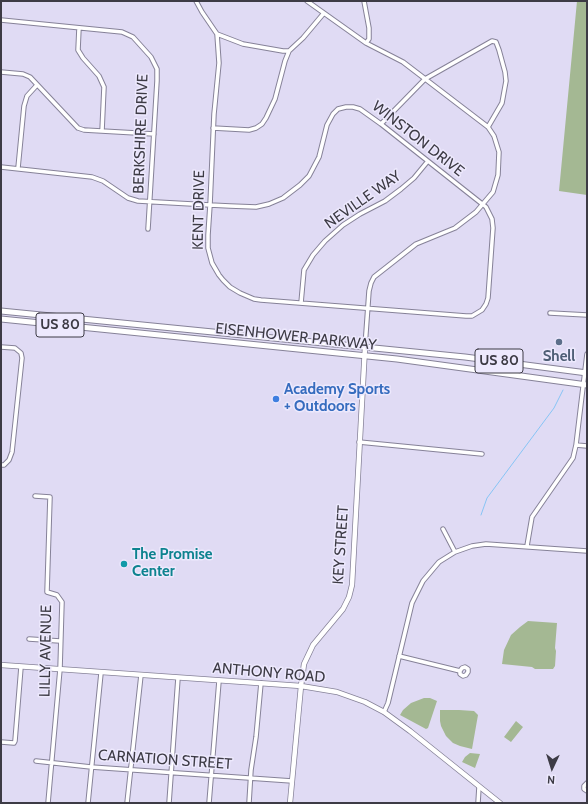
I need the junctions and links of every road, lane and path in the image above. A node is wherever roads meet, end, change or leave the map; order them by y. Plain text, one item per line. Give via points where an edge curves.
1 (196, 1) edge
2 (307, 1) edge
3 (364, 1) edge
4 (324, 13) junction
5 (1, 20) edge
6 (78, 28) junction
7 (217, 34) junction
8 (366, 43) junction
9 (289, 50) junction
10 (1, 72) edge
11 (425, 79) junction
12 (37, 85) junction
13 (381, 124) junction
14 (488, 127) junction
15 (214, 128) junction
16 (102, 131) junction
17 (154, 134) junction
18 (428, 161) junction
19 (1, 167) edge
20 (18, 168) junction
21 (150, 202) junction
22 (210, 205) junction
23 (483, 205) junction
24 (148, 229) dead end
25 (301, 303) junction
26 (368, 309) junction
27 (1, 311) edge
28 (550, 313) dead end
29 (587, 315) edge
30 (1, 319) edge
31 (1, 347) edge
32 (365, 347) junction
33 (587, 354) edge
34 (364, 355) junction
35 (586, 373) edge
36 (585, 385) edge
37 (359, 442) junction
38 (576, 445) junction
39 (587, 446) edge
40 (482, 454) dead end
41 (1, 465) edge
42 (35, 496) dead end
43 (443, 529) dead end
44 (527, 546) junction
45 (587, 551) edge
46 (455, 552) junction
47 (29, 640) dead end
48 (60, 641) junction
49 (399, 656) junction
50 (1, 665) edge
51 (21, 667) junction
52 (60, 670) junction
53 (460, 671) dead end
54 (101, 673) junction
55 (141, 675) junction
56 (178, 678) junction
57 (219, 681) junction
58 (261, 683) junction
59 (301, 686) junction
60 (384, 712) junction
61 (1, 742) edge
62 (36, 761) dead end
63 (51, 763) junction
64 (91, 767) junction
65 (131, 770) junction
66 (171, 772) junction
67 (211, 775) junction
68 (252, 778) junction
69 (292, 781) junction
70 (587, 783) edge
71 (479, 787) junction
72 (587, 791) edge
73 (48, 803) edge
74 (88, 803) edge
75 (127, 803) edge
76 (169, 803) edge
77 (209, 803) edge
78 (249, 803) edge
79 (290, 803) edge
80 (478, 803) edge
81 (500, 803) edge

1 - 7 street
2 - 4 street
3 - 8 street via 369,28 369,39
4 - 8 street
4 - 9 street
5 - 6 street, BERKSHIRE DRIVE
6 - 16 street via 78,50 99,76 104,87
6 - 17 street, BERKSHIRE DRIVE via 126,34 133,37 151,57 157,69
7 - 9 street via 256,47
7 - 15 street, KENT DRIVE via 219,63
8 - 11 street via 403,62
9 - 15 street via 275,99 262,124 249,130
10 - 12 street via 26,75
11 - 13 street
11 - 14 street
11 - 14 street via 489,42 496,42 503,60 506,81 502,103
12 - 16 street via 76,127
12 - 20 street via 27,96 24,106
13 - 18 street, WINSTON DRIVE
13 - 22 street, WINSTON DRIVE via 360,109 346,107 338,110 330,117 323,145 309,176 292,192 276,201 256,207
14 - 23 street via 497,143 499,160 493,192
15 - 22 street, KENT DRIVE
16 - 17 street
17 - 21 street, BERKSHIRE DRIVE
18 - 23 street, WINSTON DRIVE
18 - 25 street, NEVILLE WAY via 408,184 344,225 321,246 304,270
19 - 20 street, WINSTON DRIVE
20 - 21 street, WINSTON DRIVE via 92,177 133,200
21 - 22 street, WINSTON DRIVE
21 - 24 street, BERKSHIRE DRIVE
22 - 25 street, KENT DRIVE via 209,254 223,280 230,287 254,299
23 - 26 street via 455,228 416,244 374,277 371,282
23 - 26 street, WINSTON DRIVE via 490,214 493,228 488,298 482,310 472,316 466,316
25 - 26 street, KENT DRIVE
26 - 32 street
27 - 32 main road, EISENHOWER PARKWAY / US 80
28 - 29 street
30 - 34 main road, EISENHOWER PARKWAY / US 80
31 - 41 street via 15,348 21,353 22,358 11,458
32 - 34 street, KEY STREET
32 - 35 main road, EISENHOWER PARKWAY / US 80
33 - 35 street
34 - 36 main road, EISENHOWER PARKWAY / US 80
34 - 37 street, KEY STREET
35 - 36 street
36 - 38 street
37 - 40 street
37 - 59 street, KEY STREET via 350,591 343,609 313,645 303,672
38 - 39 street
38 - 44 street via 569,465 532,518
42 - 48 street, LILLY AVENUE via 50,497 47,592 57,595 62,602
43 - 46 street
44 - 45 street
44 - 46 street via 486,544
46 - 49 street via 431,570 418,590 412,603
47 - 48 street
48 - 52 street, LILLY AVENUE
49 - 53 street
49 - 60 street
50 - 51 street, ANTHONY ROAD
51 - 52 street, ANTHONY ROAD
51 - 61 street via 15,741
52 - 54 street, ANTHONY ROAD
52 - 63 street, LILLY AVENUE
54 - 55 street, ANTHONY ROAD
54 - 64 street
55 - 56 street, ANTHONY ROAD
55 - 65 street
56 - 57 street, ANTHONY ROAD
56 - 66 street
57 - 58 street, ANTHONY ROAD
57 - 67 street
58 - 59 street, ANTHONY ROAD
58 - 68 street
59 - 60 street, ANTHONY ROAD via 348,696
59 - 69 street, KEY STREET
60 - 71 street, ANTHONY ROAD
62 - 63 street, CARNATION STREET
63 - 64 street, CARNATION STREET
63 - 73 street, LILLY AVENUE
64 - 65 street, CARNATION STREET
64 - 74 street
65 - 66 street, CARNATION STREET
65 - 75 street
66 - 67 street, CARNATION STREET
66 - 76 street
67 - 68 street, CARNATION STREET
67 - 77 street
68 - 69 street, CARNATION STREET
68 - 78 street
69 - 79 street, KEY STREET
70 - 72 street via 584,786 584,790
71 - 80 street
71 - 81 street, ANTHONY ROAD

